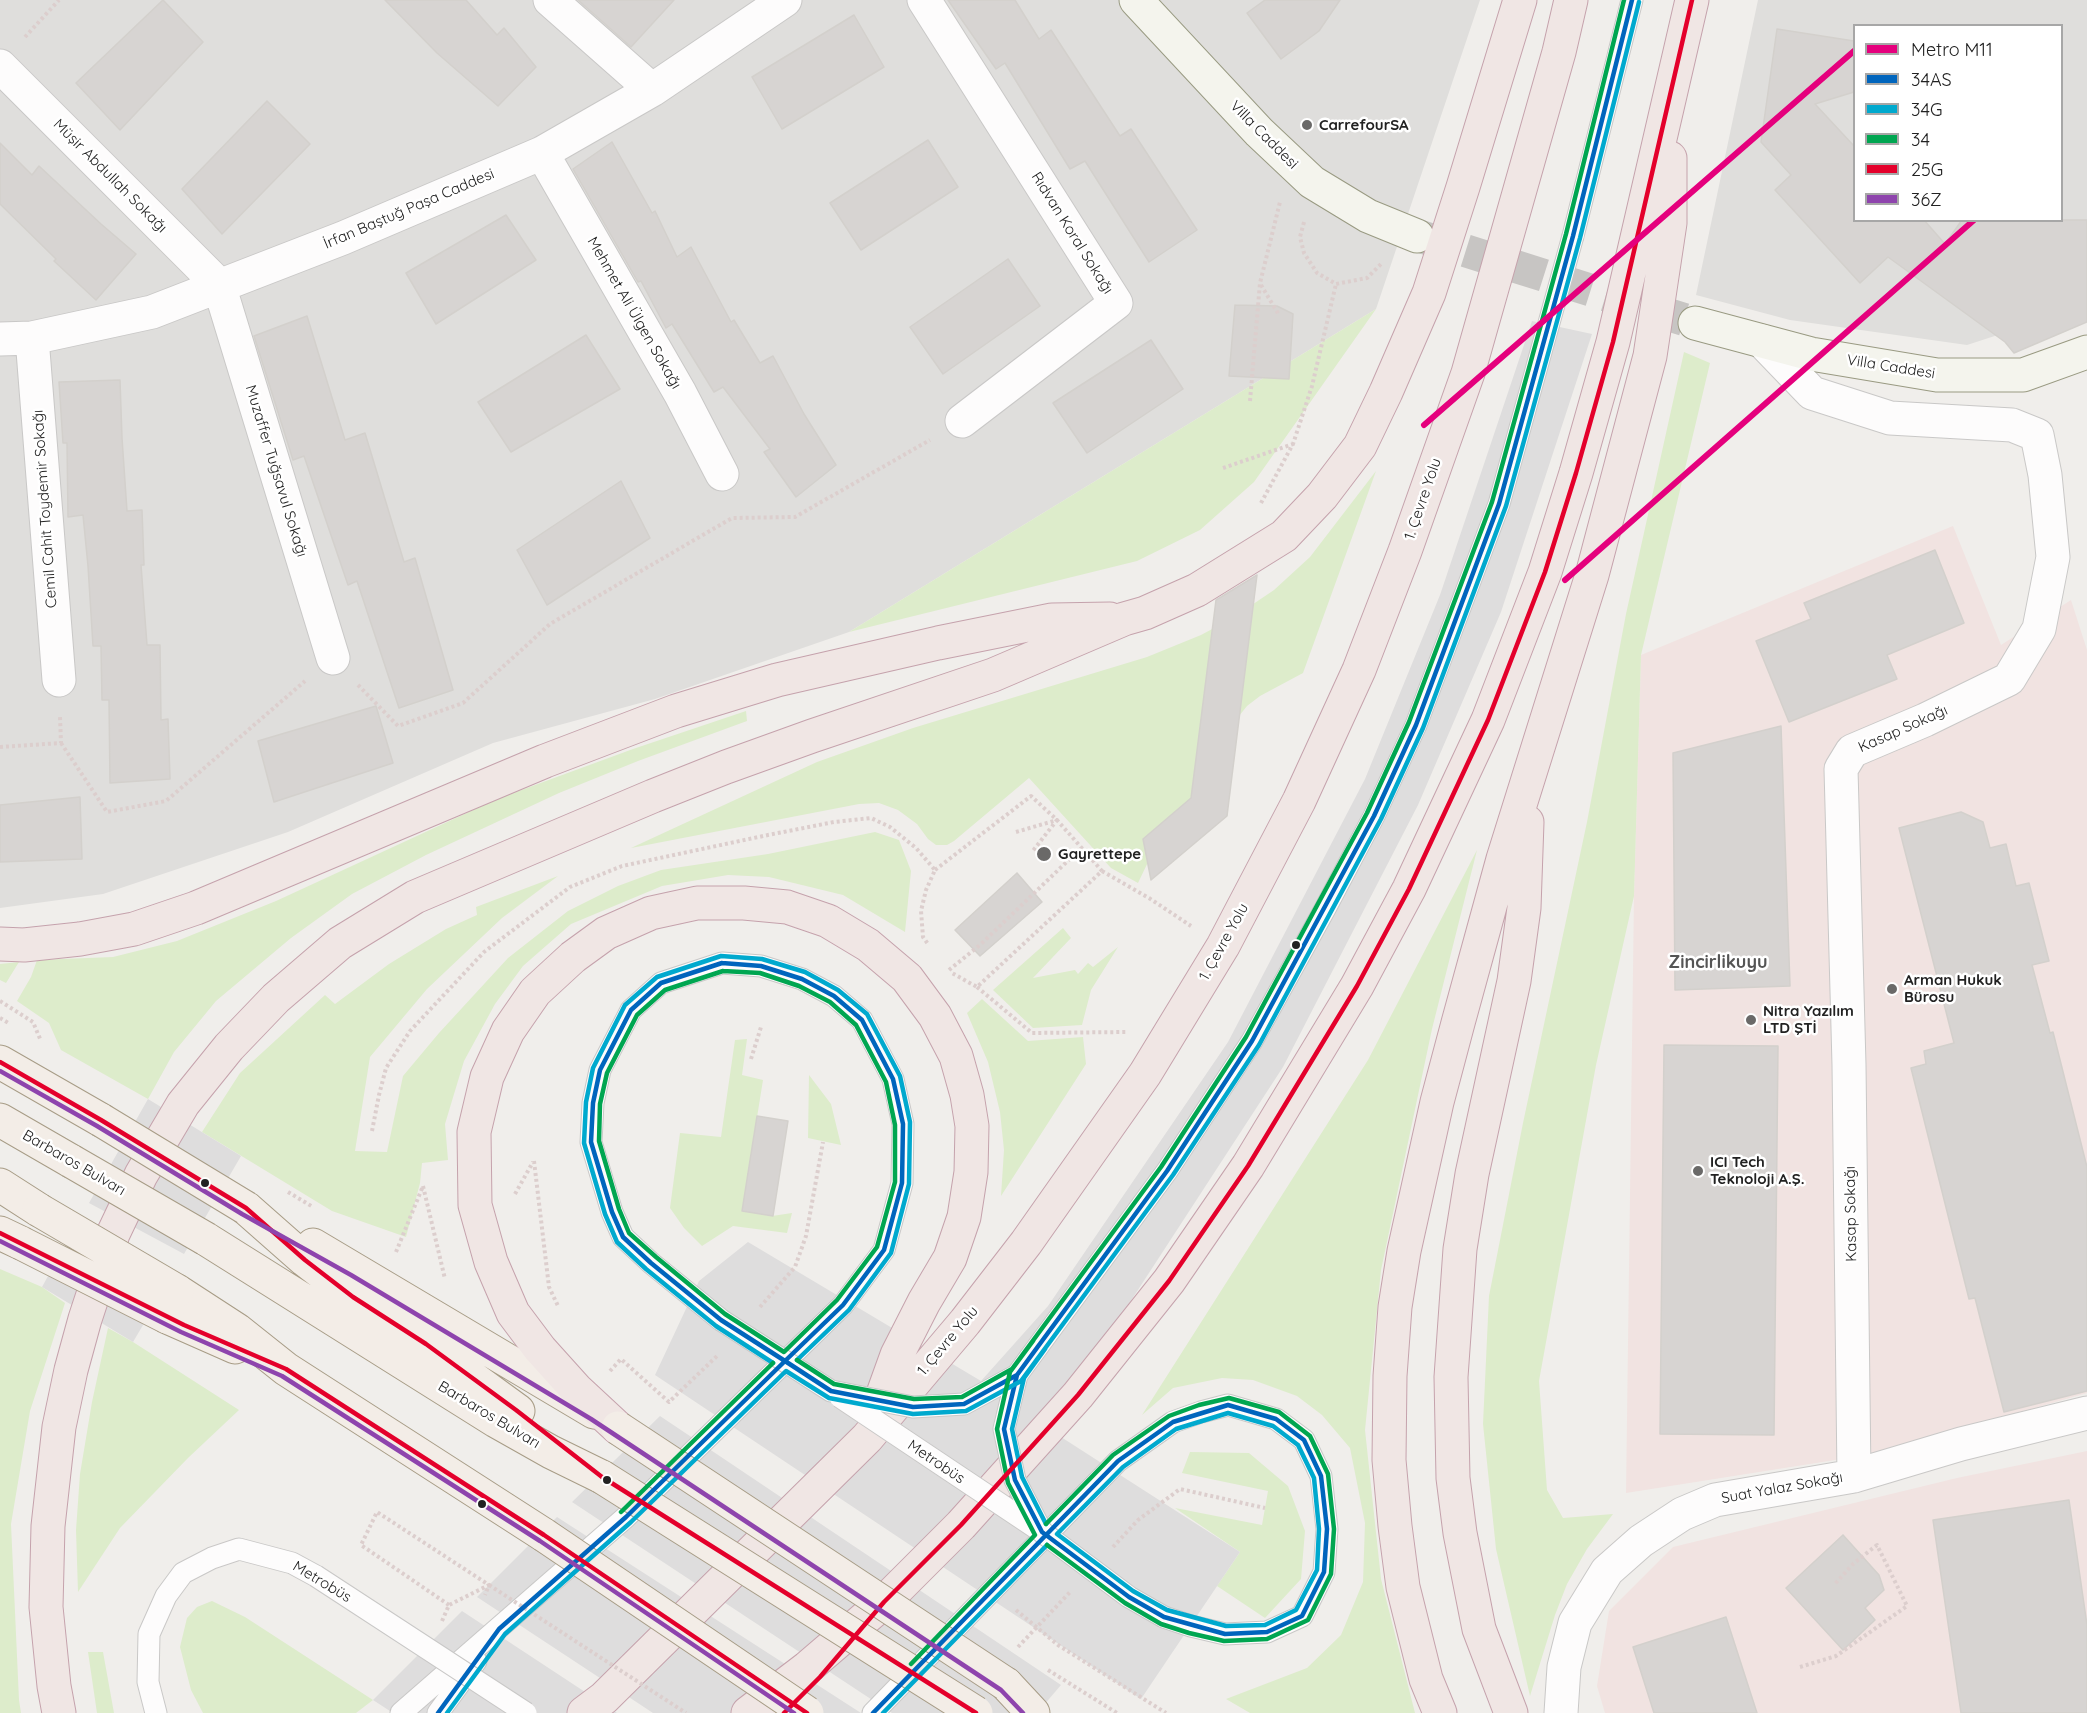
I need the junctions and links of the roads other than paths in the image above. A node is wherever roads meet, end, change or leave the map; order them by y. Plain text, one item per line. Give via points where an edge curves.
1 (550, 0) edge
2 (785, 0) edge
3 (924, 0) edge
4 (1137, 0) edge
5 (1520, 0) edge
6 (1571, 0) edge
7 (1632, 0) edge
8 (1692, 0) edge
9 (0, 66) edge
10 (652, 90) junction
11 (1669, 104) junction
12 (542, 153) junction
13 (1417, 236) tunnel mouth
14 (219, 285) junction
15 (1695, 323) tunnel mouth
16 (32, 338) junction
17 (0, 339) edge
18 (1762, 341) junction
19 (2087, 352) edge
20 (962, 422) road end
21 (722, 474) dead end
22 (1124, 619) junction
23 (333, 658) road end
24 (59, 680) road end
25 (1528, 782) junction
26 (0, 944) edge
27 (0, 1062) edge
28 (0, 1120) edge
29 (0, 1185) edge
30 (246, 1208) junction
31 (11, 1238) edge
32 (172, 1304) junction
33 (1017, 1376) junction
34 (831, 1391) junction
35 (2087, 1413) edge
36 (618, 1428) junction
37 (867, 1438) junction
38 (1854, 1476) junction
39 (602, 1477) junction
40 (1042, 1532) junction
41 (884, 1602) junction
42 (499, 1629) junction
43 (59, 1713) edge
44 (156, 1713) edge
45 (401, 1713) edge
46 (438, 1713) edge
47 (526, 1713) edge
48 (584, 1713) edge
49 (748, 1713) edge
50 (784, 1713) edge
51 (807, 1713) edge
52 (873, 1713) edge
53 (976, 1713) edge
54 (1033, 1713) edge
55 (1440, 1713) edge
56 (1511, 1713) edge
57 (1561, 1713) edge

1 - 10 street
2 - 10 street, İrfan Baştuğ Paşa Caddesi
3 - 20 street, Rıdvan Koral Sokağı via 1116,303
4 - 13 main road, Villa Caddesi via 1259,132 1312,182 1368,216
5 - 22 highway via 1429,293 1360,446 1322,496 1284,536 1197,590
6 - 37 highway, 1. Çevre Yolu via 1468,373 1359,670 1299,801 1222,946 1145,1074 1026,1243
7 - 33 lane, Metrobüs, bridge via 1573,236 1499,504 1416,725 1374,816 1252,1041 1167,1171
8 - 11 highway
9 - 14 street, Müşir Abdullah Sokağı
10 - 12 street, İrfan Baştuğ Paşa Caddesi
11 - 25 highway via 1670,223 1650,356 1592,574
11 - 41 highway via 1613,342 1545,572 1488,720 1409,889 1357,986 1248,1166 1169,1281 1078,1395 961,1525
12 - 14 street, İrfan Baştuğ Paşa Caddesi via 343,238
12 - 21 street, Mehmet Ali Ülgen Sokağı
14 - 16 street, İrfan Baştuğ Paşa Caddesi via 152,312
14 - 23 street, Muzaffer Tuğsavul Sokağı
15 - 18 main road, Villa Caddesi
16 - 17 street, İrfan Baştuğ Paşa Caddesi
16 - 24 street, Cemil Cahit Toydemir Sokağı
18 - 19 main road, Villa Caddesi via 1811,354 1937,375 2023,375
18 - 38 street, Kasap Sokağı via 1812,393 1890,418 2012,425 2037,435 2053,557 2039,629 2009,679 1852,751 1841,769
22 - 26 highway via 1052,620 777,680 676,711 545,761 196,908 134,929 80,939
22 - 43 highway via 993,675 726,767 415,897 340,943 276,998 229,1047 183,1104 141,1175 113,1234 85,1318 59,1427 48,1526 46,1607
25 - 55 highway via 1440,1091 1395,1307 1389,1460 1395,1526 1403,1587 1426,1679
25 - 56 highway via 1524,908 1514,981 1472,1174 1460,1249 1451,1377 1453,1478 1460,1533 1479,1629
27 - 30 main road, bridge
28 - 39 main road, Barbaros Bulvarı, bridge via 206,1239 496,1421
29 - 32 main road, bridge
30 - 36 main road
30 - 39 main road via 353,1297 480,1383
31 - 32 main road, bridge
32 - 51 main road, bridge via 237,1330 286,1369 544,1535
33 - 34 lane, Metrobüs, bridge via 964,1404 913,1407
33 - 40 lane, Metrobüs, bridge via 1004,1429 1015,1480
34 - 40 lane, Metrobüs, bridge
34 - 42 lane, Metrobüs, bridge via 721,1320 623,1237 591,1142 593,1103 600,1070 631,1010 661,983 722,963 761,966 802,979 834,996 862,1020 894,1079 903,1124 902,1183 884,1250 834,1313 626,1516
35 - 38 street, Suat Yalaz Sokağı
36 - 37 highway via 540,1349 513,1313 491,1262 475,1204 474,1132 484,1088 508,1031 535,992 606,933 651,913 698,903 744,903 787,907 828,921 868,945 907,978 935,1016 956,1056 967,1095 972,1126 964,1216 950,1258 897,1355
36 - 54 main road, bridge via 1006,1684
37 - 48 highway, 1. Çevre Yolu via 604,1698
38 - 57 street, Suat Yalaz Sokağı via 1715,1500 1682,1514 1641,1540 1608,1571 1575,1623 1564,1667
39 - 53 main road, Barbaros Bulvarı, bridge
40 - 52 lane, Metrobüs, bridge via 1129,1597 1164,1617 1225,1634 1267,1632 1302,1616 1323,1572 1327,1529 1321,1476 1304,1440 1276,1419 1228,1405 1173,1422 1118,1461
41 - 49 highway
41 - 50 highway
42 - 45 lane, Metrobüs
42 - 46 lane, Metrobüs
44 - 47 lane, Metrobüs, bridge via 147,1682 149,1634 166,1596 183,1573 239,1549 292,1563 316,1576

